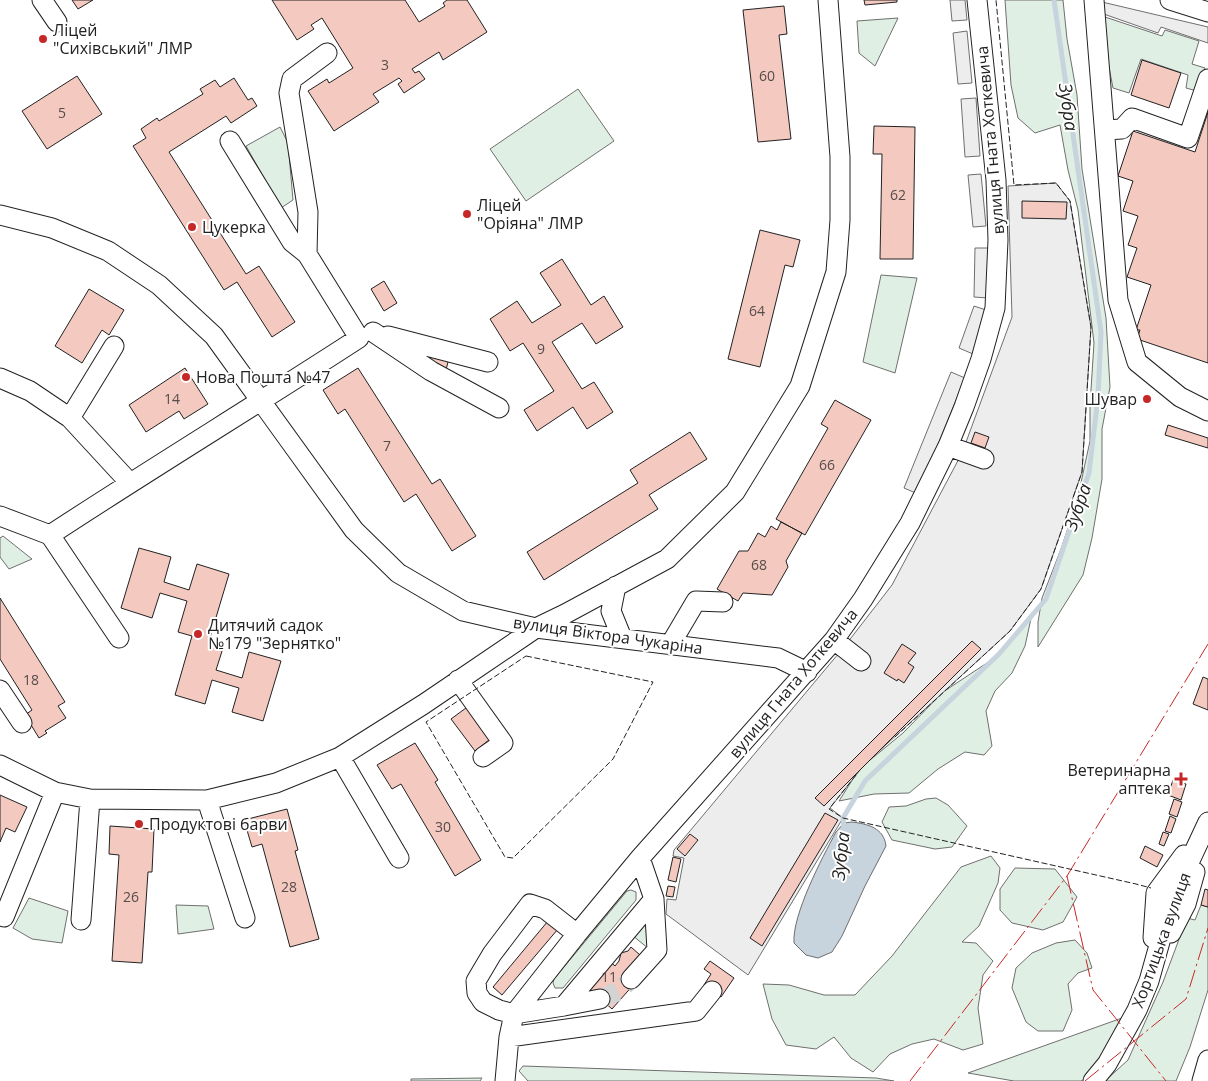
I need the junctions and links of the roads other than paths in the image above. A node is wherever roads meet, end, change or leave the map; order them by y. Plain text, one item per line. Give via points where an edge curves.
1 (42, 0) edge
2 (828, 0) edge
3 (977, 0) edge
4 (1094, 0) edge
5 (1170, 0) edge
6 (1208, 12) edge
7 (56, 22) dead end
8 (327, 54) dead end
9 (1208, 79) edge
10 (1105, 130) junction
11 (230, 141) dead end
12 (0, 215) edge
13 (307, 254) junction
14 (366, 335) junction
15 (114, 346) dead end
16 (488, 362) dead end
17 (0, 378) edge
18 (261, 402) junction
19 (499, 408) dead end
20 (1208, 411) edge
21 (70, 418) junction
22 (948, 446) junction
23 (984, 459) dead end
24 (130, 483) junction
25 (0, 516) edge
26 (50, 535) junction
27 (616, 586) junction
28 (723, 602) dead end
29 (536, 628) junction
30 (119, 638) dead end
31 (622, 638) junction
32 (834, 640) junction
33 (670, 645) junction
34 (861, 661) dead end
35 (807, 672) junction
36 (458, 680) junction
37 (0, 690) edge
38 (22, 723) dead end
39 (340, 757) junction
40 (483, 757) dead end
41 (0, 765) edge
42 (55, 792) junction
43 (90, 799) junction
44 (207, 800) junction
45 (1208, 822) edge
46 (399, 858) dead end
47 (640, 858) junction
48 (654, 899) junction
49 (4, 917) dead end
50 (245, 918) dead end
51 (81, 920) dead end
52 (577, 934) junction
53 (1152, 972) junction
54 (631, 979) tunnel mouth
55 (712, 991) dead end
56 (600, 998) tunnel mouth
57 (564, 1006) junction
58 (514, 1014) junction
59 (509, 1037) junction
60 (1208, 1060) edge
61 (505, 1081) edge
62 (1093, 1081) edge
63 (1202, 1081) edge

1 - 7 street
2 - 27 street via 840,157 840,220 836,272 800,386 735,492 667,559
3 - 22 street, вулиця Гната Хоткевича via 996,180 996,308
4 - 10 street
5 - 6 street
8 - 13 street via 292,79 290,93 308,212
9 - 10 street via 1188,138 1132,118 1122,129
10 - 20 street via 1118,300 1137,362 1180,397
11 - 13 street via 292,242
12 - 18 street, вулиця Віктора Чукаріна via 52,228 108,251 159,285 214,336
13 - 14 street
14 - 16 street
14 - 18 street
14 - 19 street
15 - 21 street
17 - 21 street via 30,391
18 - 24 street
18 - 29 street, вулиця Віктора Чукаріна via 354,530 398,573 463,611
21 - 24 street
22 - 23 street
22 - 32 street, вулиця Гната Хоткевича via 910,523
24 - 26 street
25 - 26 street
26 - 30 street
27 - 29 street
27 - 31 street via 611,611
28 - 33 street via 696,601
29 - 31 street, вулиця Віктора Чукаріна
29 - 36 street
31 - 33 street, вулиця Віктора Чукаріна
32 - 34 street
32 - 35 street, вулиця Гната Хоткевича
33 - 35 street, вулиця Віктора Чукаріна via 778,658
35 - 47 street, вулиця Гната Хоткевича
36 - 39 street
36 - 40 street via 503,743
37 - 38 street
39 - 44 street via 276,783
39 - 46 street
41 - 42 street
42 - 43 street
42 - 49 street
43 - 44 street
43 - 51 street
44 - 50 street
45 - 53 street via 1186,904
45 - 53 street via 1156,893
47 - 48 street
47 - 52 street, вулиця Гната Хоткевича
48 - 54 street via 657,950
48 - 57 street
52 - 58 street, вулиця Гната Хоткевича
52 - 58 street via 545,909 530,904 476,980 477,993 483,1002
53 - 62 street, Хортицька вулиця via 1137,1010 1107,1064
55 - 59 street via 696,1011
56 - 57 street
57 - 58 street
58 - 59 street, вулиця Гната Хоткевича
59 - 61 street, вулиця Гната Хоткевича
60 - 63 street

